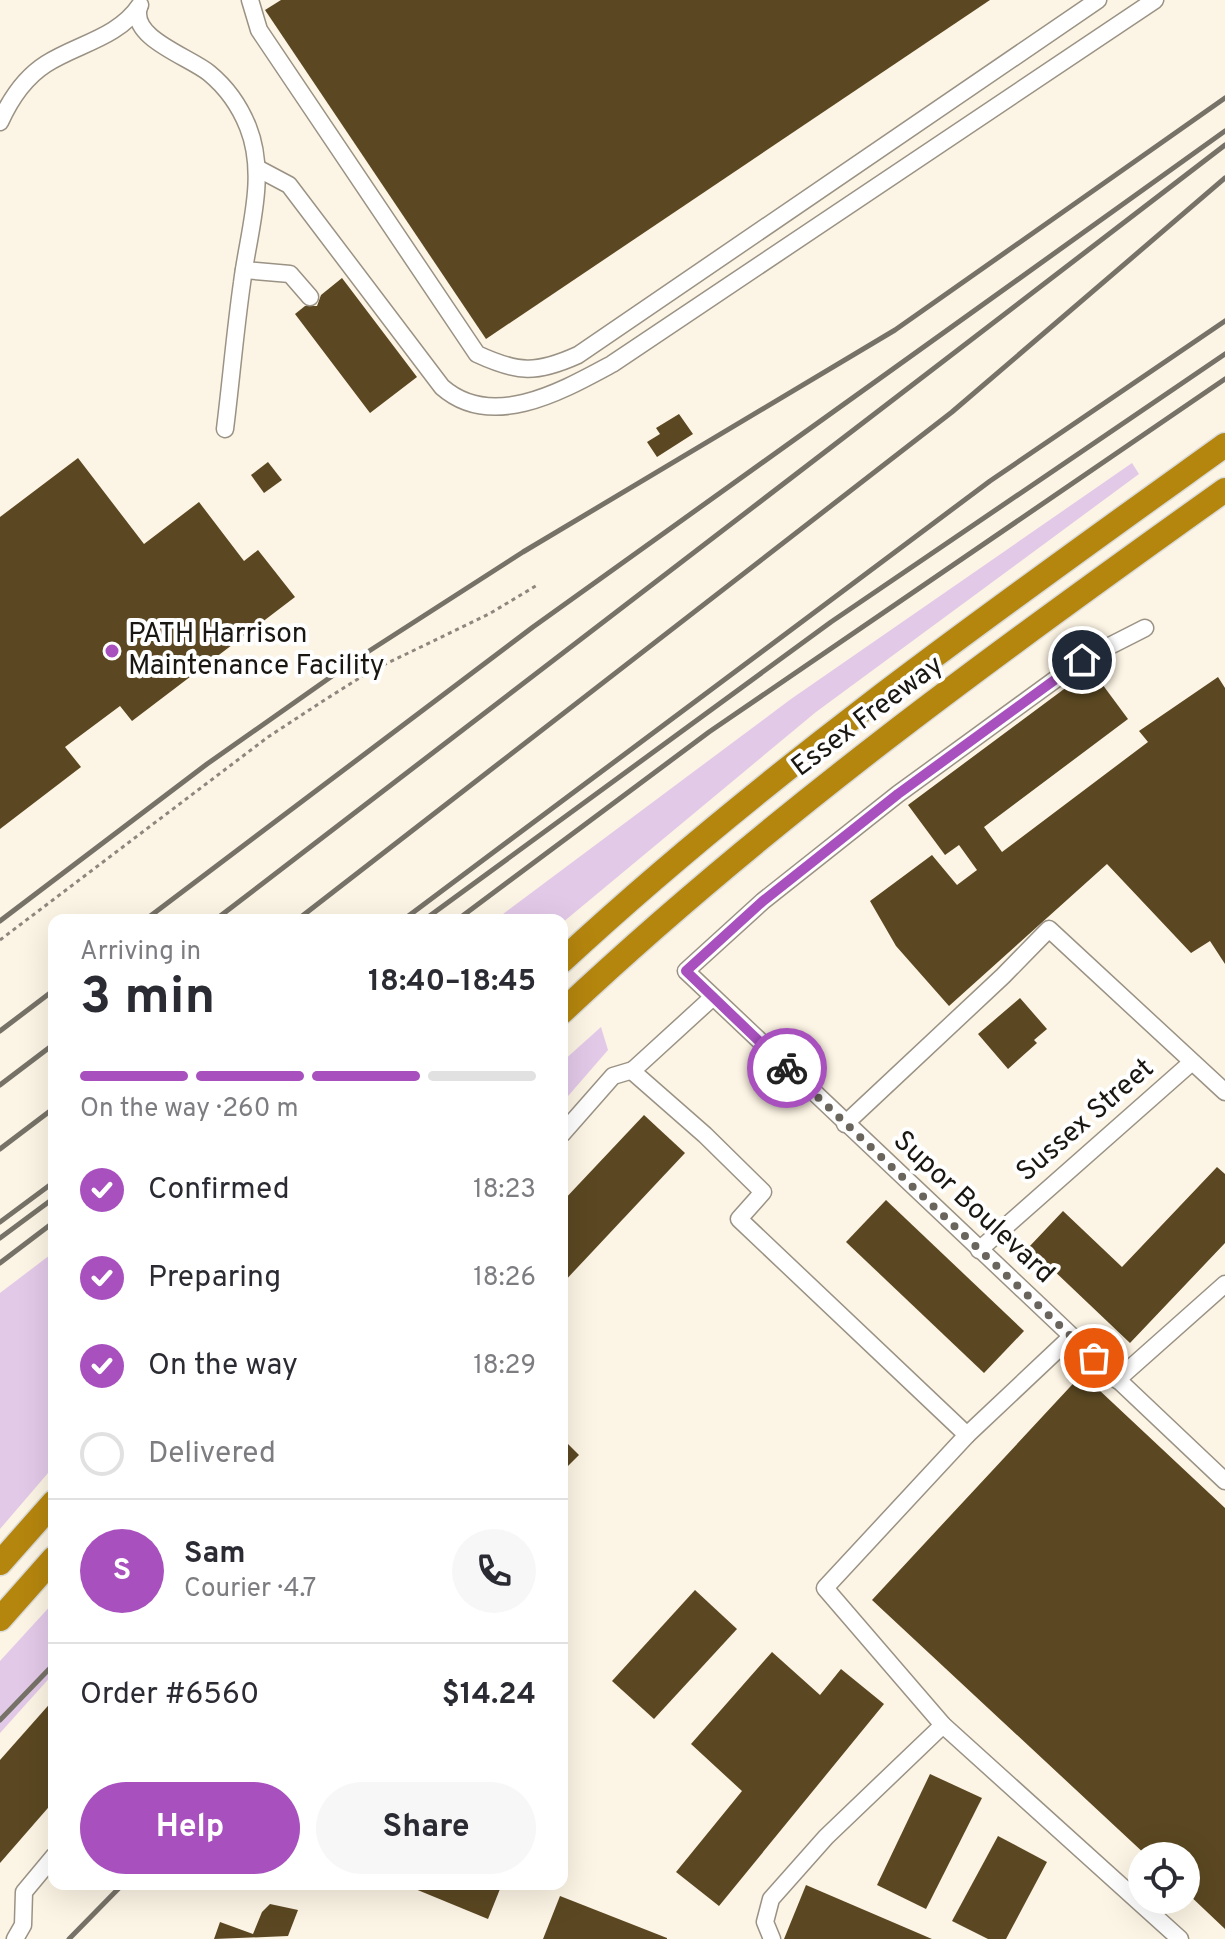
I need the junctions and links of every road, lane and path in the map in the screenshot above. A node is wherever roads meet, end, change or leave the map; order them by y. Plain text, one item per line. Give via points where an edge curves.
1 (250, 0) edge
2 (1098, 0) edge
3 (1155, 0) edge
4 (141, 4) edge
5 (0, 122) edge
6 (257, 168) junction
7 (244, 270) junction
8 (310, 297) dead end
9 (225, 429) dead end
10 (1225, 445) edge
11 (1225, 490) edge
12 (539, 584) dead end
13 (1145, 628) dead end
14 (0, 940) edge
15 (568, 956) edge
16 (713, 997) junction
17 (568, 1007) edge
18 (1192, 1062) junction
19 (633, 1070) junction
20 (1225, 1092) edge
21 (845, 1124) junction
22 (568, 1127) edge
23 (979, 1250) junction
24 (1225, 1284) edge
25 (1071, 1337) junction
26 (1117, 1380) junction
27 (967, 1435) junction
28 (1225, 1481) edge
29 (48, 1509) edge
30 (0, 1563) edge
31 (48, 1565) edge
32 (0, 1619) edge
33 (943, 1725) junction
34 (48, 1863) edge
35 (15, 1939) edge
36 (772, 1939) edge
37 (1180, 1939) edge

1 - 2 street via 259,30 477,354 530,371 578,355
3 - 6 street via 612,364 557,392 504,407 473,405 442,387 289,185
4 - 5 street via 106,34 38,70 20,87
4 - 6 street via 137,18 146,34 201,67 233,100 251,136
6 - 7 street
7 - 8 street via 287,273
7 - 9 street
10 - 15 highway, Essex Freeway via 812,751
11 - 17 highway, Essex Freeway via 802,806
12 - 14 path via 369,672 268,737
13 - 16 street, Supor Boulevard via 1082,660 763,901 686,971
16 - 19 street
16 - 21 street, Supor Boulevard
18 - 20 street
18 - 21 street via 1049,929
18 - 23 street, Sussex Street
19 - 22 street via 613,1076
19 - 27 street via 763,1192 739,1219
21 - 23 street, Supor Boulevard
23 - 25 street, Supor Boulevard
24 - 26 street
25 - 26 street, Supor Boulevard
25 - 27 street
26 - 28 street, Supor Boulevard
27 - 33 street via 825,1588
29 - 30 highway
31 - 32 highway
33 - 36 street via 826,1837 771,1899 765,1922
33 - 37 street
34 - 35 street via 24,1892 23,1925

